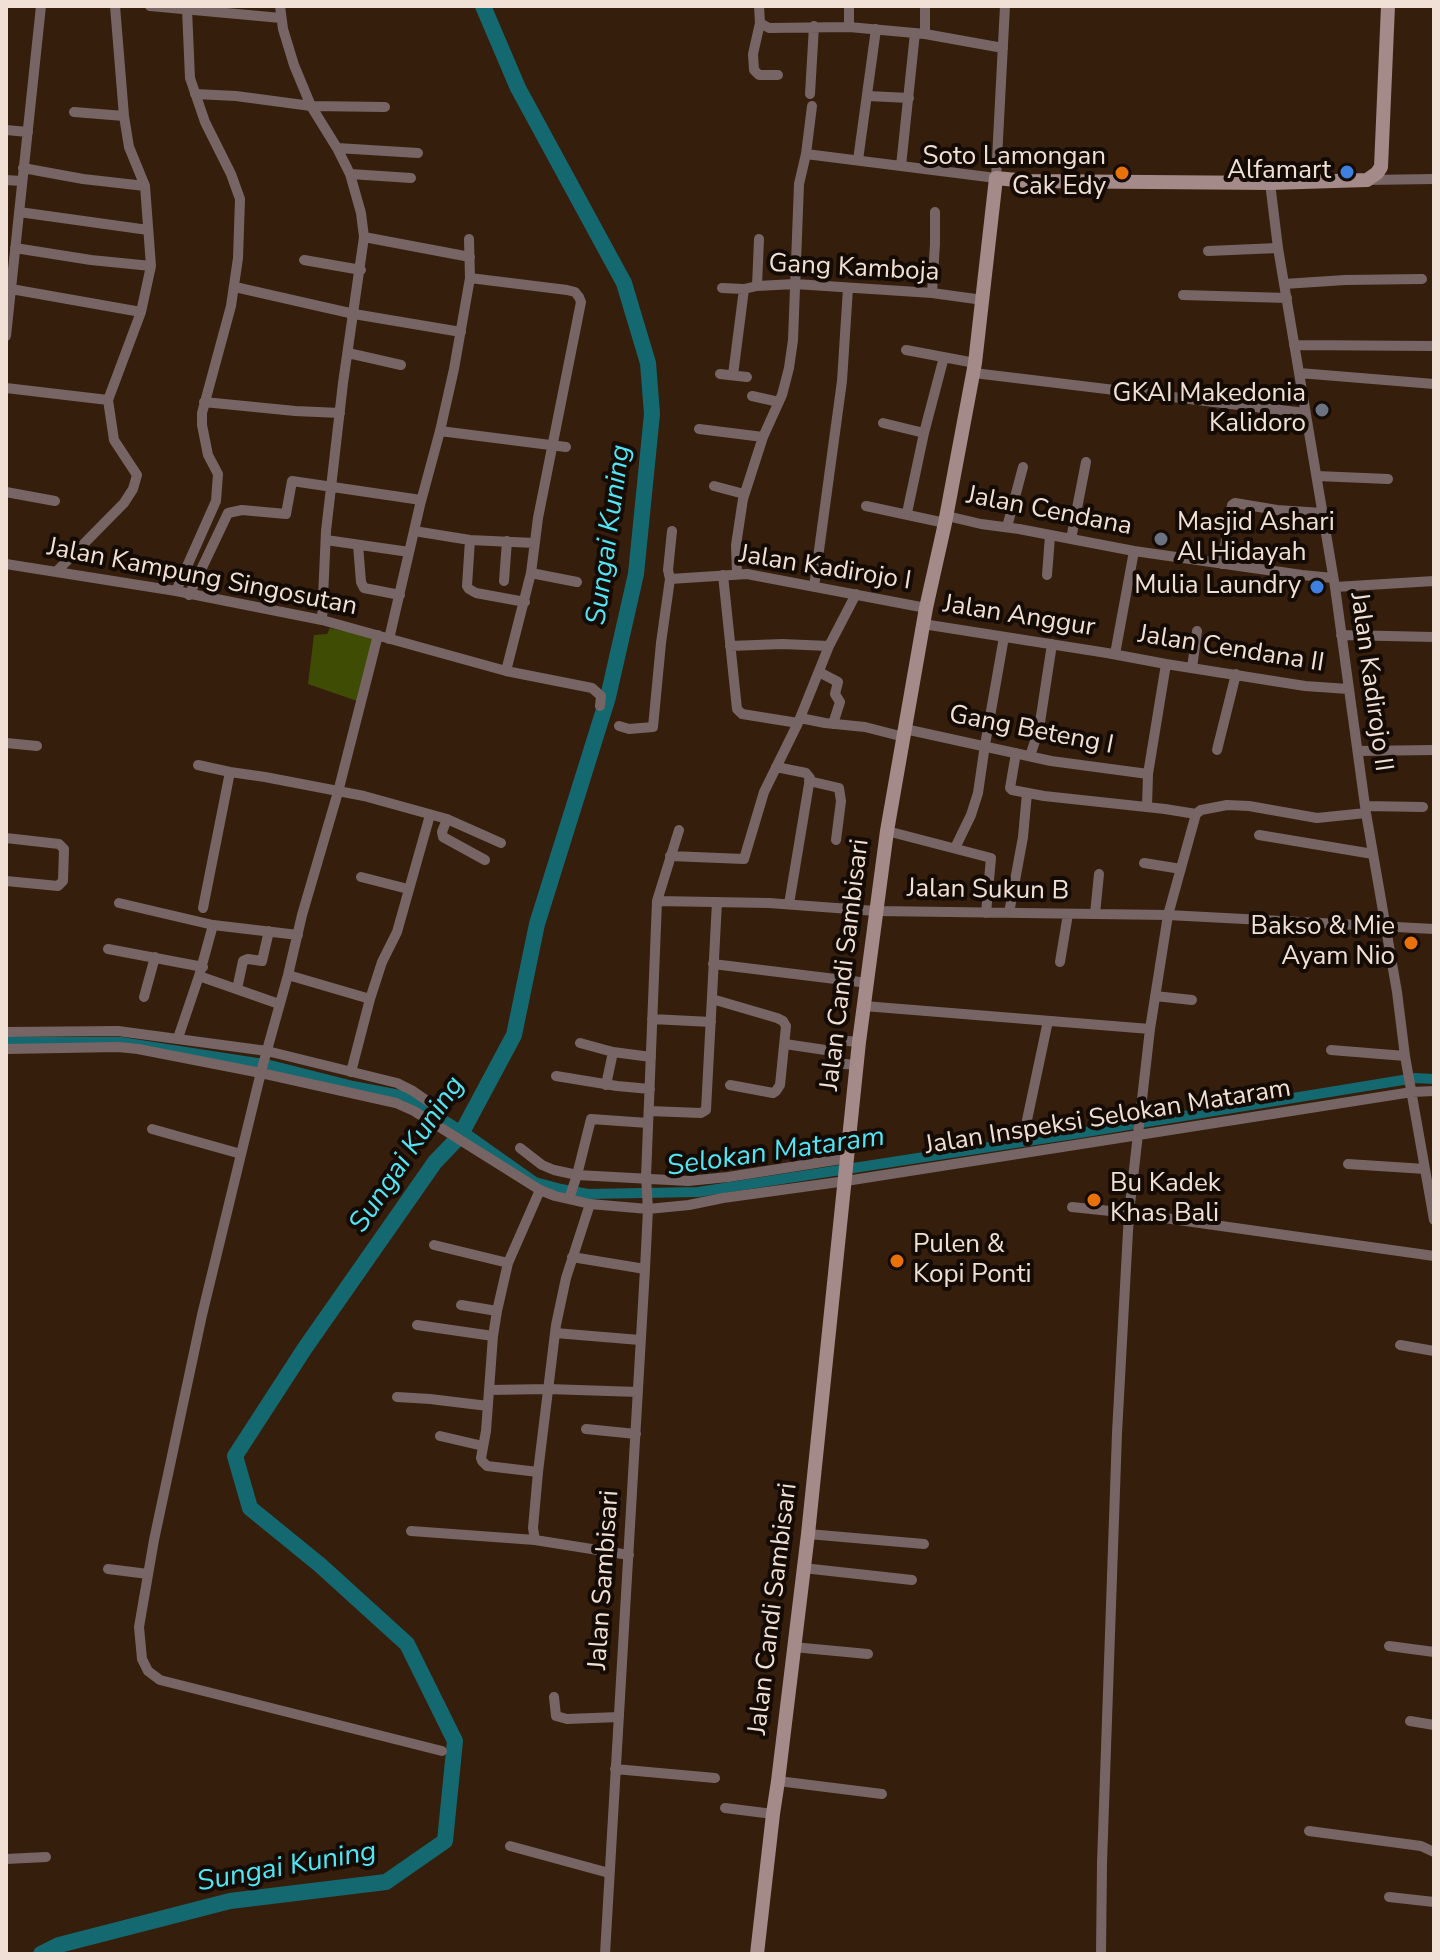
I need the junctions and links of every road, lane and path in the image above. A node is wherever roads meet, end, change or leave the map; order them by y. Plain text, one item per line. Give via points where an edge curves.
1 (41, 6) edge
2 (115, 6) edge
3 (150, 6) edge
4 (759, 6) edge
5 (849, 6) edge
6 (925, 6) edge
7 (1005, 6) edge
8 (1388, 6) edge
9 (187, 9) junction
10 (280, 12) edge
11 (760, 23) junction
12 (814, 26) junction
13 (849, 27) junction
14 (876, 29) junction
15 (920, 33) junction
16 (1003, 48) junction
17 (778, 75) dead end
18 (195, 94) junction
19 (868, 96) junction
20 (909, 98) junction
21 (311, 106) junction
22 (385, 107) dead end
23 (74, 112) dead end
24 (124, 116) junction
25 (6, 130) edge
26 (28, 132) junction
27 (337, 148) junction
28 (418, 153) dead end
29 (806, 154) junction
30 (858, 160) junction
31 (901, 166) junction
32 (23, 168) junction
33 (350, 174) junction
34 (411, 178) dead end
35 (996, 178) junction
36 (1434, 179) edge
37 (6, 180) edge
38 (1367, 180) junction
39 (21, 181) junction
40 (1270, 183) junction
41 (145, 186) junction
42 (19, 212) junction
43 (935, 212) dead end
44 (148, 230) junction
45 (364, 237) junction
46 (469, 239) dead end
47 (759, 239) dead end
48 (12, 242) edge
49 (1278, 248) junction
50 (1208, 251) dead end
51 (470, 257) junction
52 (304, 260) dead end
53 (151, 266) junction
54 (361, 270) junction
55 (470, 278) junction
56 (1422, 279) dead end
57 (795, 284) junction
58 (1284, 284) junction
59 (757, 286) junction
60 (235, 287) junction
61 (722, 288) dead end
62 (848, 288) junction
63 (11, 289) junction
64 (744, 289) junction
65 (932, 293) junction
66 (1183, 295) dead end
67 (1287, 298) junction
68 (983, 300) junction
69 (141, 312) junction
70 (354, 314) junction
71 (7, 318) edge
72 (461, 332) junction
73 (6, 336) edge
74 (1294, 345) junction
75 (1434, 346) edge
76 (906, 350) dead end
77 (348, 353) junction
78 (944, 357) junction
79 (401, 365) dead end
80 (974, 368) junction
81 (1299, 373) junction
82 (720, 374) dead end
83 (733, 375) junction
84 (747, 377) dead end
85 (1434, 384) edge
86 (6, 388) edge
87 (752, 396) dead end
88 (108, 400) junction
89 (204, 402) junction
90 (779, 402) junction
91 (340, 413) junction
92 (1305, 413) junction
93 (883, 423) dead end
94 (699, 429) dead end
95 (440, 431) junction
96 (924, 433) junction
97 (763, 437) junction
98 (551, 445) junction
99 (566, 447) dead end
100 (1086, 462) dead end
101 (1023, 467) dead end
102 (1317, 476) junction
103 (1388, 479) dead end
104 (714, 486) dead end
105 (332, 487) junction
106 (6, 492) edge
107 (744, 494) junction
108 (421, 500) junction
109 (55, 501) dead end
110 (866, 506) dead end
111 (907, 513) junction
112 (1322, 513) junction
113 (946, 519) junction
114 (1007, 527) junction
115 (414, 531) junction
116 (672, 531) dead end
117 (1050, 536) junction
118 (1071, 539) junction
119 (326, 540) junction
120 (470, 540) junction
121 (507, 541) junction
122 (534, 543) junction
123 (358, 545) junction
124 (1134, 551) junction
125 (409, 552) junction
126 (6, 564) edge
127 (1222, 564) junction
128 (57, 571) junction
129 (531, 573) junction
130 (737, 574) junction
131 (723, 575) junction
132 (1047, 575) dead end
133 (670, 579) junction
134 (504, 581) dead end
135 (1434, 581) edge
136 (577, 582) dead end
137 (1334, 582) junction
138 (814, 587) junction
139 (176, 591) junction
140 (856, 594) junction
141 (189, 595) junction
142 (400, 595) junction
143 (525, 602) junction
144 (926, 608) junction
145 (322, 620) junction
146 (923, 624) junction
147 (1197, 631) dead end
148 (1341, 635) junction
149 (384, 637) junction
150 (1004, 637) junction
151 (1434, 637) edge
152 (1052, 644) junction
153 (730, 646) junction
154 (829, 646) junction
155 (1111, 654) junction
156 (1166, 664) junction
157 (1192, 668) junction
158 (506, 671) junction
159 (819, 672) junction
160 (1236, 674) junction
161 (1348, 689) junction
162 (600, 706) dead end
163 (799, 720) junction
164 (833, 724) junction
165 (619, 726) dead end
166 (905, 733) junction
167 (6, 743) edge
168 (985, 745) junction
169 (37, 746) dead end
170 (1217, 750) dead end
171 (1434, 750) edge
172 (1358, 751) junction
173 (1016, 753) junction
174 (1030, 756) junction
175 (198, 765) dead end
176 (776, 767) junction
177 (230, 772) junction
178 (1148, 774) junction
179 (809, 781) junction
180 (338, 792) junction
181 (1027, 793) junction
182 (1147, 807) junction
183 (1423, 807) dead end
184 (1366, 810) junction
185 (1196, 814) junction
186 (430, 815) junction
187 (447, 819) junction
188 (679, 830) dead end
189 (887, 831) junction
190 (1259, 835) dead end
191 (6, 838) edge
192 (836, 840) dead end
193 (501, 843) dead end
194 (955, 848) junction
195 (1373, 854) junction
196 (670, 856) junction
197 (485, 860) dead end
198 (1144, 863) dead end
199 (1181, 869) junction
200 (1099, 874) dead end
201 (361, 877) dead end
202 (6, 881) edge
203 (408, 889) junction
204 (657, 901) junction
205 (717, 902) junction
206 (119, 903) dead end
207 (789, 904) junction
208 (203, 908) dead end
209 (876, 911) junction
210 (986, 913) junction
211 (1009, 913) junction
212 (1068, 914) junction
213 (1095, 914) junction
214 (1168, 915) junction
215 (213, 925) junction
216 (1385, 925) junction
217 (1434, 929) edge
218 (269, 931) junction
219 (298, 935) junction
220 (108, 949) dead end
221 (155, 957) junction
222 (1060, 962) dead end
223 (713, 964) junction
224 (201, 972) junction
225 (288, 975) junction
226 (868, 983) junction
227 (237, 989) junction
228 (1155, 996) junction
229 (144, 997) dead end
230 (370, 999) junction
231 (712, 999) junction
232 (1192, 1000) dead end
233 (279, 1004) junction
234 (864, 1006) junction
235 (652, 1019) junction
236 (1048, 1021) junction
237 (711, 1022) junction
238 (1150, 1029) junction
239 (6, 1032) edge
240 (178, 1038) junction
241 (859, 1042) junction
242 (580, 1043) dead end
243 (785, 1044) junction
244 (6, 1049) edge
245 (1331, 1050) dead end
246 (832, 1051) junction
247 (266, 1052) junction
248 (613, 1052) junction
249 (1405, 1056) junction
250 (651, 1057) junction
251 (857, 1065) junction
252 (262, 1071) junction
253 (351, 1072) junction
254 (556, 1076) dead end
255 (606, 1085) junction
256 (730, 1085) dead end
257 (1411, 1088) junction
258 (650, 1089) junction
259 (1434, 1091) edge
260 (649, 1111) junction
261 (433, 1119) junction
262 (1027, 1120) dead end
263 (648, 1123) junction
264 (152, 1129) dead end
265 (1139, 1132) junction
266 (520, 1148) dead end
267 (241, 1154) junction
268 (848, 1160) junction
269 (1348, 1164) dead end
270 (1425, 1169) junction
271 (575, 1180) junction
272 (846, 1180) junction
273 (646, 1182) junction
274 (540, 1190) junction
275 (570, 1198) junction
276 (590, 1204) junction
277 (647, 1205) junction
278 (1072, 1207) dead end
279 (1129, 1213) junction
280 (1434, 1220) edge
281 (434, 1245) dead end
282 (1434, 1256) edge
283 (572, 1257) junction
284 (508, 1263) junction
285 (645, 1269) junction
286 (461, 1305) dead end
287 (497, 1311) junction
288 (417, 1325) dead end
289 (555, 1333) junction
290 (493, 1336) junction
291 (640, 1340) junction
292 (1400, 1345) dead end
293 (1434, 1351) edge
294 (548, 1389) junction
295 (489, 1390) junction
296 (638, 1392) junction
297 (397, 1397) dead end
298 (488, 1406) junction
299 (586, 1429) dead end
300 (636, 1434) junction
301 (440, 1436) dead end
302 (483, 1446) junction
303 (538, 1472) junction
304 (411, 1531) dead end
305 (808, 1534) junction
306 (535, 1540) junction
307 (924, 1544) dead end
308 (629, 1555) junction
309 (803, 1568) junction
310 (108, 1569) dead end
311 (148, 1574) junction
312 (912, 1580) dead end
313 (1389, 1646) dead end
314 (793, 1647) junction
315 (1434, 1652) edge
316 (868, 1654) dead end
317 (554, 1697) dead end
318 (619, 1717) junction
319 (1410, 1721) dead end
320 (1434, 1725) edge
321 (442, 1751) dead end
322 (615, 1769) junction
323 (715, 1778) dead end
324 (778, 1781) junction
325 (882, 1794) dead end
326 (725, 1808) dead end
327 (773, 1814) junction
328 (1309, 1831) dead end
329 (510, 1846) dead end
330 (1434, 1852) edge
331 (46, 1857) dead end
332 (6, 1859) edge
333 (609, 1873) junction
334 (1389, 1897) dead end
335 (1434, 1902) edge
336 (605, 1954) edge
337 (757, 1954) edge
338 (1101, 1954) edge

1 - 26 street
2 - 24 street
3 - 9 street
4 - 11 street
5 - 13 street
6 - 15 street
7 - 16 street
8 - 38 street via 1381,167
9 - 10 street
9 - 18 street
10 - 21 street
11 - 12 street via 769,28
11 - 17 street via 754,70
12 - 13 street
12 - 29 street
13 - 14 street
14 - 15 street
14 - 19 street
15 - 16 street
15 - 20 street
16 - 35 street
18 - 21 street
18 - 60 street via 240,199
19 - 20 street
19 - 30 street
20 - 31 street
21 - 22 street
21 - 27 street
23 - 24 street
24 - 41 street via 129,147
25 - 26 street
26 - 32 street
27 - 28 street
27 - 33 street
29 - 30 street
29 - 57 street via 799,184
30 - 31 street
31 - 35 street
32 - 39 street
32 - 41 street
33 - 34 street
33 - 45 street
35 - 40 street
35 - 68 street, Jalan Candi Sambisari
36 - 38 street
37 - 39 street
38 - 40 street
39 - 42 street
40 - 49 street, Jalan Kadirojo II
41 - 44 street
42 - 44 street
42 - 48 street
43 - 65 street
44 - 53 street
45 - 51 street
45 - 54 street
46 - 51 street
47 - 59 street
48 - 53 street via 91,260
48 - 63 street
49 - 50 street
49 - 58 street, Jalan Kadirojo II
51 - 55 street
52 - 54 street
53 - 69 street
54 - 70 street
55 - 72 street
55 - 98 street via 567,290 579,297
56 - 58 street
57 - 59 street, Gang Kamboja
57 - 62 street, Gang Kamboja
57 - 90 street via 791,354
58 - 67 street, Jalan Kadirojo II
59 - 64 street, Gang Kamboja
60 - 70 street
60 - 89 street
61 - 64 street, Gang Kamboja
62 - 65 street, Gang Kamboja
62 - 138 street via 842,381
63 - 69 street
63 - 71 street
64 - 83 street
65 - 68 street, Gang Kamboja
66 - 67 street
67 - 74 street, Jalan Kadirojo II
68 - 80 street, Jalan Candi Sambisari
69 - 88 street
70 - 72 street
70 - 77 street
71 - 73 street
72 - 95 street
74 - 75 street
74 - 81 street, Jalan Kadirojo II
76 - 78 street
77 - 79 street
77 - 91 street
78 - 80 street
78 - 96 street
80 - 92 street
80 - 113 street, Jalan Candi Sambisari
81 - 85 street
81 - 92 street, Jalan Kadirojo II
82 - 83 street
83 - 84 street
86 - 88 street
87 - 90 street
88 - 128 street via 114,440 137,475 133,489
89 - 91 street
89 - 139 street via 202,425 218,488
90 - 97 street
91 - 105 street
92 - 102 street, Jalan Kadirojo II
93 - 96 street
94 - 97 street
95 - 98 street
95 - 108 street
96 - 111 street
97 - 107 street
98 - 99 street
98 - 122 street
100 - 118 street
101 - 114 street
102 - 103 street
102 - 112 street, Jalan Kadirojo II
104 - 107 street
105 - 108 street
105 - 119 street
105 - 141 street via 292,481 284,515 228,513
106 - 109 street
107 - 130 street
108 - 115 street
110 - 111 street, Jalan Cendana
111 - 113 street, Jalan Cendana
112 - 127 street via 1235,503
112 - 137 street, Jalan Kadirojo II
113 - 114 street, Jalan Cendana
113 - 144 street, Jalan Candi Sambisari
114 - 117 street, Jalan Cendana
115 - 120 street
115 - 125 street
116 - 133 street
117 - 118 street, Jalan Cendana
117 - 132 street
118 - 124 street, Jalan Cendana
119 - 123 street
119 - 145 street
120 - 121 street
120 - 143 street via 469,589
121 - 122 street
121 - 134 street
122 - 129 street
123 - 125 street
123 - 142 street via 362,585
124 - 127 street, Jalan Cendana
124 - 155 street
125 - 142 street
126 - 128 street, Jalan Kampung Singosutan
127 - 137 street, Jalan Cendana
128 - 139 street, Jalan Kampung Singosutan
129 - 136 street
129 - 143 street
130 - 131 street, Jalan Kadirojo I
130 - 138 street, Jalan Kadirojo I
131 - 133 street, Jalan Kadirojo I
131 - 153 street
133 - 165 street via 653,727
135 - 137 street, Jalan Cendana
137 - 148 street, Jalan Kadirojo II
138 - 140 street, Jalan Kadirojo I
139 - 141 street, Jalan Kampung Singosutan
140 - 144 street, Jalan Kadirojo I
140 - 154 street
141 - 145 street, Jalan Kampung Singosutan
142 - 149 street
143 - 158 street
144 - 146 street, Jalan Candi Sambisari
145 - 149 street, Jalan Kampung Singosutan
146 - 150 street, Jalan Anggur
146 - 166 street, Jalan Candi Sambisari
147 - 157 street
148 - 151 street
148 - 161 street, Jalan Kadirojo II
149 - 158 street, Jalan Kampung Singosutan
149 - 180 street
150 - 152 street, Jalan Anggur
150 - 168 street
152 - 155 street, Jalan Anggur
152 - 174 street
153 - 154 street
153 - 163 street, Gang Beteng I via 739,712
154 - 159 street
155 - 156 street, Jalan Cendana II
156 - 157 street, Jalan Cendana II
156 - 178 street
157 - 160 street, Jalan Cendana II
158 - 162 street, Jalan Kampung Singosutan via 592,688 601,696
159 - 163 street
159 - 164 street via 838,682 835,694 840,702
160 - 161 street, Jalan Cendana II
160 - 170 street
161 - 172 street, Jalan Kadirojo II
163 - 164 street, Gang Beteng I
163 - 176 street
164 - 166 street, Gang Beteng I
166 - 168 street, Gang Beteng I
166 - 189 street, Jalan Candi Sambisari
167 - 169 street
168 - 173 street, Gang Beteng I
168 - 194 street via 978,793
171 - 172 street
172 - 184 street, Jalan Kadirojo II
173 - 174 street, Gang Beteng I
173 - 181 street via 1011,789
174 - 178 street, Gang Beteng I
175 - 177 street
176 - 179 street via 806,773
176 - 196 street via 744,859
177 - 180 street
177 - 208 street
178 - 182 street
179 - 192 street via 839,788
179 - 207 street
180 - 186 street
180 - 219 street
181 - 182 street
181 - 211 street
182 - 185 street
183 - 184 street
184 - 185 street via 1317,818 1227,805
184 - 195 street, Jalan Kadirojo II
185 - 199 street
186 - 187 street
186 - 203 street
187 - 193 street
187 - 197 street via 443,837
188 - 196 street
189 - 194 street
189 - 209 street, Jalan Candi Sambisari
190 - 195 street
191 - 202 street via 64,849 63,881 58,886
194 - 210 street via 992,859
195 - 216 street, Jalan Kadirojo II
196 - 204 street
198 - 199 street
199 - 214 street
200 - 213 street
201 - 203 street
203 - 230 street
204 - 205 street, Jalan Sukun B
204 - 235 street
205 - 207 street, Jalan Sukun B
205 - 223 street
206 - 215 street
207 - 209 street, Jalan Sukun B
209 - 210 street, Jalan Sukun B
209 - 226 street, Jalan Candi Sambisari
210 - 211 street, Jalan Sukun B
211 - 212 street, Jalan Sukun B
212 - 213 street, Jalan Sukun B
212 - 222 street
213 - 214 street, Jalan Sukun B
214 - 216 street, Jalan Sukun B
214 - 228 street
215 - 218 street
215 - 224 street
216 - 217 street, Jalan Sukun B
216 - 249 street, Jalan Kadirojo II
218 - 219 street
218 - 227 street via 262,961 243,961
219 - 225 street
220 - 221 street
221 - 224 street
221 - 229 street
223 - 226 street
223 - 231 street
224 - 227 street
224 - 240 street
225 - 230 street
225 - 233 street
226 - 234 street, Jalan Candi Sambisari
227 - 233 street
228 - 232 street
228 - 238 street
230 - 253 street
231 - 237 street
231 - 243 street via 783,1021
233 - 247 street
234 - 236 street
234 - 241 street, Jalan Candi Sambisari
235 - 237 street
235 - 250 street
236 - 238 street
236 - 262 street
237 - 260 street via 706,1110
238 - 265 street
239 - 240 street via 118,1031
240 - 247 street
241 - 246 street via 836,1040
241 - 251 street, Jalan Candi Sambisari
242 - 248 street
243 - 246 street
243 - 256 street via 776,1091
244 - 252 street, Jalan Inspeksi Selokan Mataram via 118,1047
245 - 249 street
246 - 251 street via 833,1063
247 - 252 street
247 - 253 street
248 - 250 street
248 - 255 street
249 - 257 street, Jalan Kadirojo II
250 - 258 street
251 - 268 street, Jalan Candi Sambisari
252 - 261 street, Jalan Inspeksi Selokan Mataram via 396,1103
252 - 267 street
253 - 261 street via 397,1083 439,1109
254 - 255 street
255 - 258 street
257 - 259 street, Jalan Inspeksi Selokan Mataram
257 - 265 street, Jalan Inspeksi Selokan Mataram
257 - 270 street, Jalan Kadirojo II
258 - 260 street
260 - 263 street
261 - 274 street, Jalan Inspeksi Selokan Mataram
263 - 271 street via 591,1119
263 - 273 street
264 - 267 street
265 - 272 street, Jalan Inspeksi Selokan Mataram
265 - 279 street
266 - 271 street
267 - 311 street
268 - 272 street, Jalan Candi Sambisari
268 - 273 street
269 - 270 street
270 - 280 street, Jalan Kadirojo II
271 - 273 street
271 - 275 street
272 - 277 street, Jalan Inspeksi Selokan Mataram via 689,1205
272 - 305 street, Jalan Candi Sambisari
273 - 277 street
274 - 275 street, Jalan Inspeksi Selokan Mataram
274 - 284 street
275 - 276 street, Jalan Inspeksi Selokan Mataram
276 - 277 street, Jalan Inspeksi Selokan Mataram
276 - 283 street
277 - 285 street, Jalan Sambisari
278 - 279 street
279 - 282 street
279 - 338 street
281 - 284 street
283 - 285 street
283 - 289 street
284 - 287 street
285 - 291 street, Jalan Sambisari
286 - 287 street
287 - 290 street
288 - 290 street
289 - 291 street
289 - 294 street
290 - 295 street
291 - 296 street, Jalan Sambisari
292 - 293 street
294 - 295 street
294 - 296 street
294 - 303 street
295 - 298 street
296 - 300 street, Jalan Sambisari
297 - 298 street
298 - 302 street
299 - 300 street
300 - 308 street, Jalan Sambisari
301 - 302 street
302 - 303 street via 487,1466
303 - 306 street
304 - 306 street
305 - 307 street
305 - 309 street, Jalan Candi Sambisari
306 - 308 street
308 - 318 street, Jalan Sambisari
309 - 312 street
309 - 314 street, Jalan Candi Sambisari
310 - 311 street
311 - 321 street via 139,1627 142,1659 160,1680
313 - 315 street
314 - 316 street
314 - 324 street, Jalan Candi Sambisari
317 - 318 street via 556,1716
318 - 322 street, Jalan Sambisari
319 - 320 street
322 - 323 street
322 - 333 street, Jalan Sambisari
324 - 325 street
324 - 327 street, Jalan Candi Sambisari
326 - 327 street
327 - 337 street, Jalan Candi Sambisari
328 - 330 street
329 - 333 street
331 - 332 street
333 - 336 street, Jalan Sambisari
334 - 335 street

